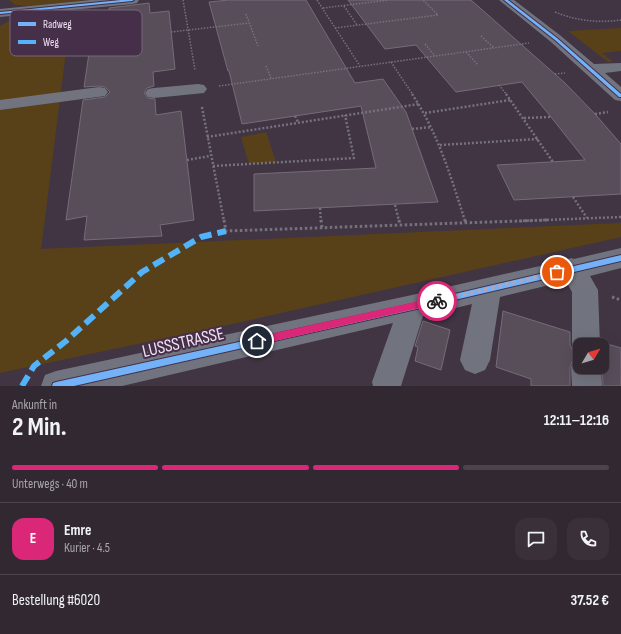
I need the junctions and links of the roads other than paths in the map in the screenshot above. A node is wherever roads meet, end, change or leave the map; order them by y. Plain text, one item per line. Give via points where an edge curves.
1 (126, 0) edge
2 (506, 0) edge
3 (29, 10) edge
4 (10, 12) edge
5 (0, 13) edge
6 (619, 66) dead end
7 (592, 69) junction
8 (198, 89) road end
9 (99, 92) dead end
10 (154, 93) dead end
11 (621, 96) edge
12 (0, 105) edge
13 (621, 258) edge
14 (571, 268) junction
15 (488, 289) junction
16 (412, 307) junction
17 (586, 338) edge
18 (475, 360) dead end
19 (586, 374) edge
20 (388, 382) dead end
21 (56, 386) edge
22 (587, 386) edge

1 - 3 street
2 - 7 street
4 - 5 street
6 - 7 street
7 - 11 street
8 - 10 street
9 - 12 street
13 - 14 street, LUSSSTRASSE
14 - 15 street, LUSSSTRASSE
14 - 17 street via 585,290
15 - 16 street, LUSSSTRASSE
15 - 18 street
16 - 20 street
16 - 21 street, LUSSSTRASSE
19 - 22 street

